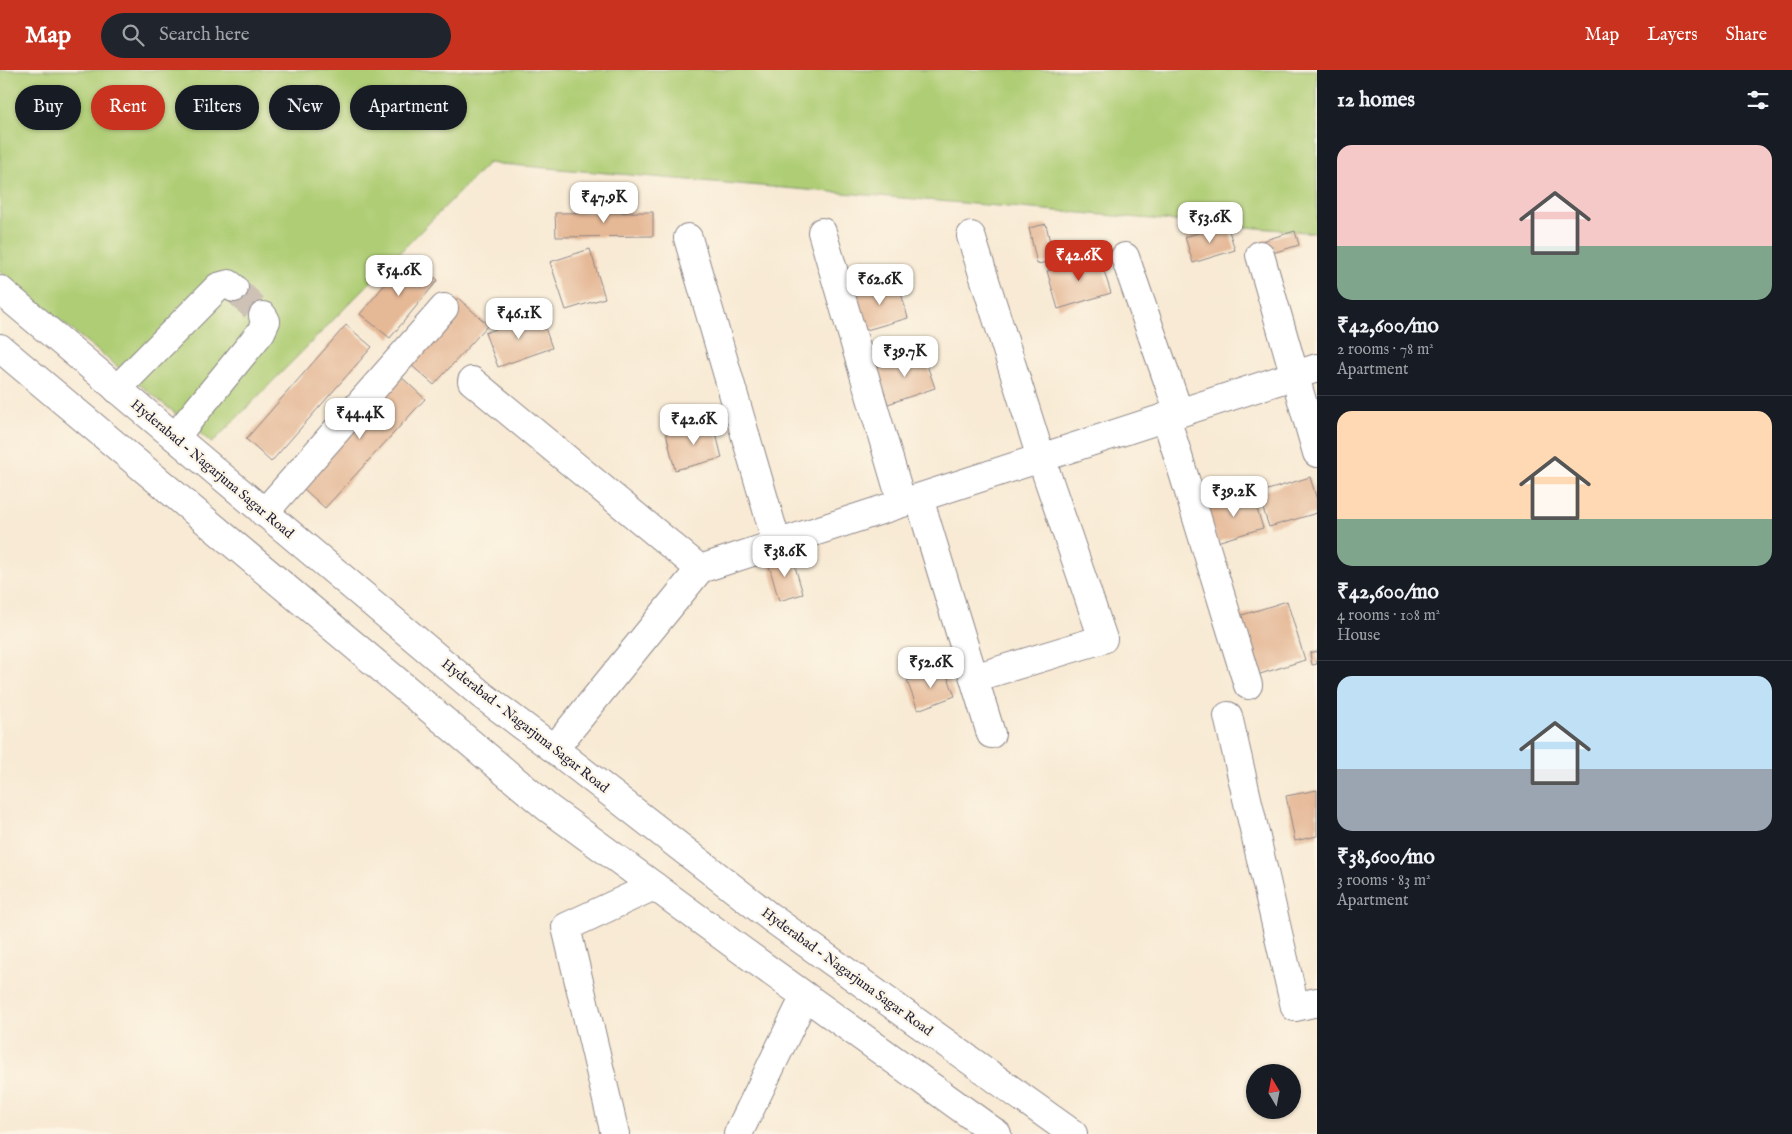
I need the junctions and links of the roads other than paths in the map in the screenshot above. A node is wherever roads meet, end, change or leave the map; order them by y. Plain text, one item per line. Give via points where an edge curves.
1 (822, 232) dead end
2 (971, 236) dead end
3 (688, 238) dead end
4 (1260, 255) dead end
5 (1125, 257) dead end
6 (234, 288) dead end
7 (0, 290) edge
8 (444, 308) dead end
9 (263, 316) dead end
10 (0, 348) edge
11 (1306, 372) edge
12 (472, 381) dead end
13 (117, 389) junction
14 (1173, 415) junction
15 (174, 437) junction
16 (1317, 453) edge
17 (1042, 458) junction
18 (911, 500) junction
19 (264, 513) junction
20 (777, 544) junction
21 (700, 569) junction
22 (974, 678) junction
23 (1248, 685) dead end
24 (1228, 716) dead end
25 (991, 734) dead end
26 (554, 749) junction
27 (654, 886) junction
28 (805, 996) junction
29 (1317, 1002) edge
30 (615, 1134) edge
31 (738, 1134) edge
32 (997, 1134) edge
33 (1073, 1134) edge

1 - 18 street
2 - 17 street
3 - 20 street
4 - 11 street
5 - 14 street
6 - 13 street via 229,284 218,286
7 - 13 street, Hyderabad - Nagarjuna Sagar Road
8 - 19 street
9 - 15 street via 266,321 261,332
10 - 27 street via 548,808
11 - 14 street
11 - 16 street
12 - 21 street
13 - 15 street, Hyderabad - Nagarjuna Sagar Road
14 - 17 street
14 - 23 street
15 - 19 street, Hyderabad - Nagarjuna Sagar Road
17 - 18 street
17 - 22 street via 1103,639
18 - 20 street
18 - 22 street
19 - 26 street, Hyderabad - Nagarjuna Sagar Road via 483,696
20 - 21 street
21 - 26 street
22 - 25 street
24 - 29 street via 1295,1007
26 - 33 street, Hyderabad - Nagarjuna Sagar Road via 770,917
27 - 28 street
27 - 30 street via 566,927
28 - 31 street
28 - 32 street

